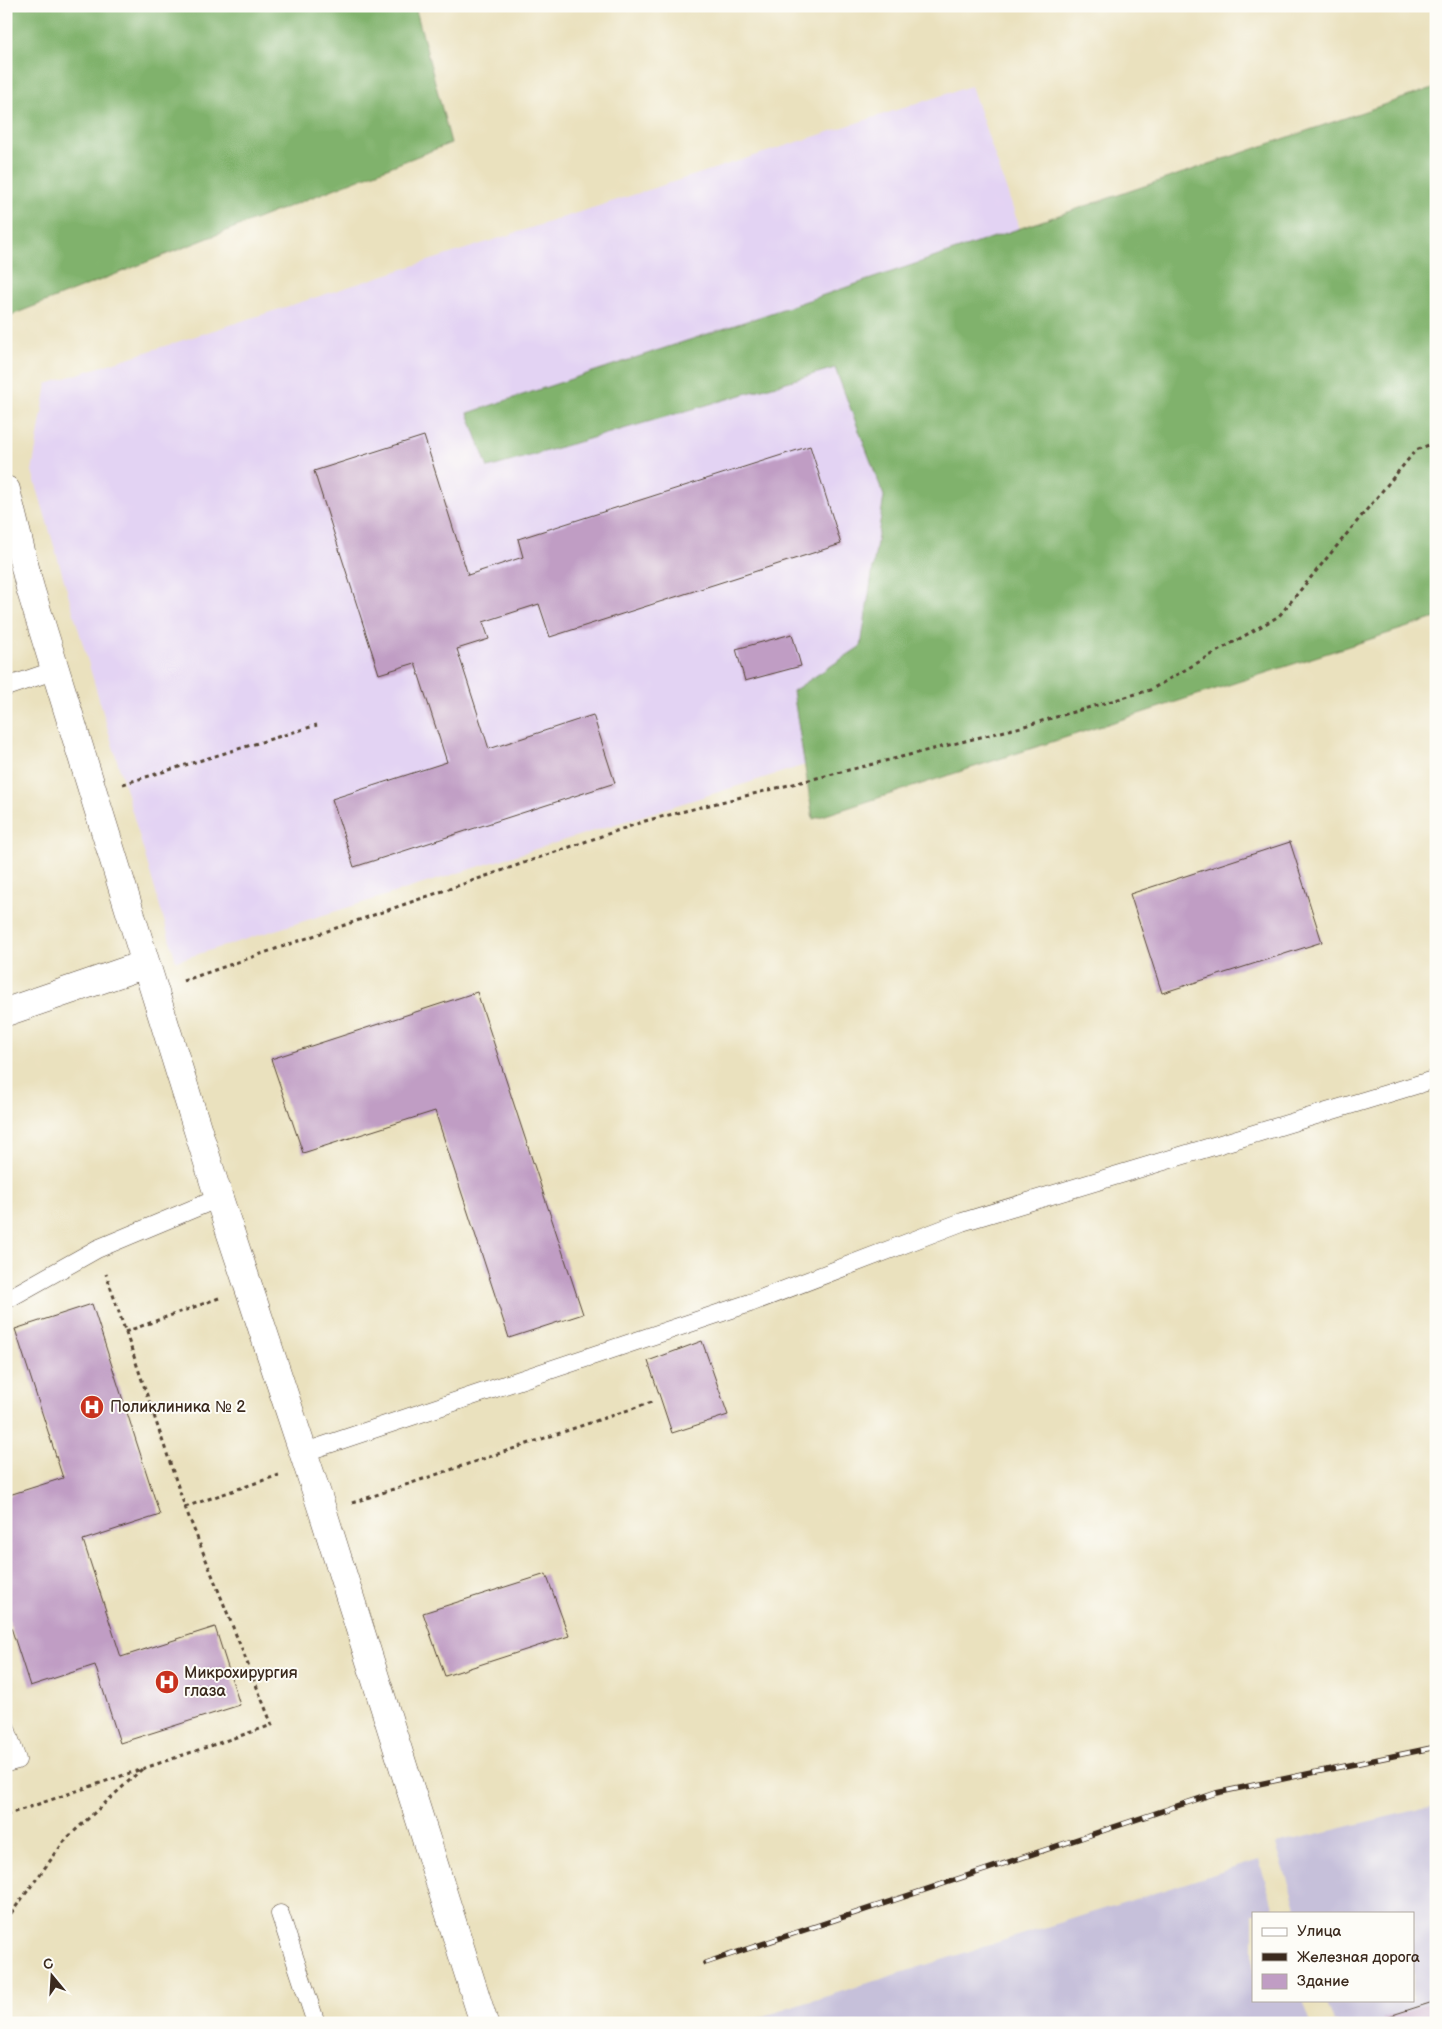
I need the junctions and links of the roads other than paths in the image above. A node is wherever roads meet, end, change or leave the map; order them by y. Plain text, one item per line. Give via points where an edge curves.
1 (6, 490) edge
2 (56, 670) junction
3 (6, 687) edge
4 (150, 977) junction
5 (6, 1012) edge
6 (1436, 1079) edge
7 (219, 1198) junction
8 (6, 1300) edge
9 (304, 1460) junction
10 (6, 1728) edge
11 (6, 1763) edge
12 (280, 1914) dead end
13 (316, 2023) edge
14 (484, 2023) edge

1 - 2 street via 30,588
2 - 3 lane
2 - 4 street
4 - 5 street
4 - 7 street
6 - 9 lane via 962,1222 750,1303
7 - 8 lane via 98,1250
7 - 9 street
9 - 14 street
10 - 11 lane via 17,1760
12 - 13 lane

